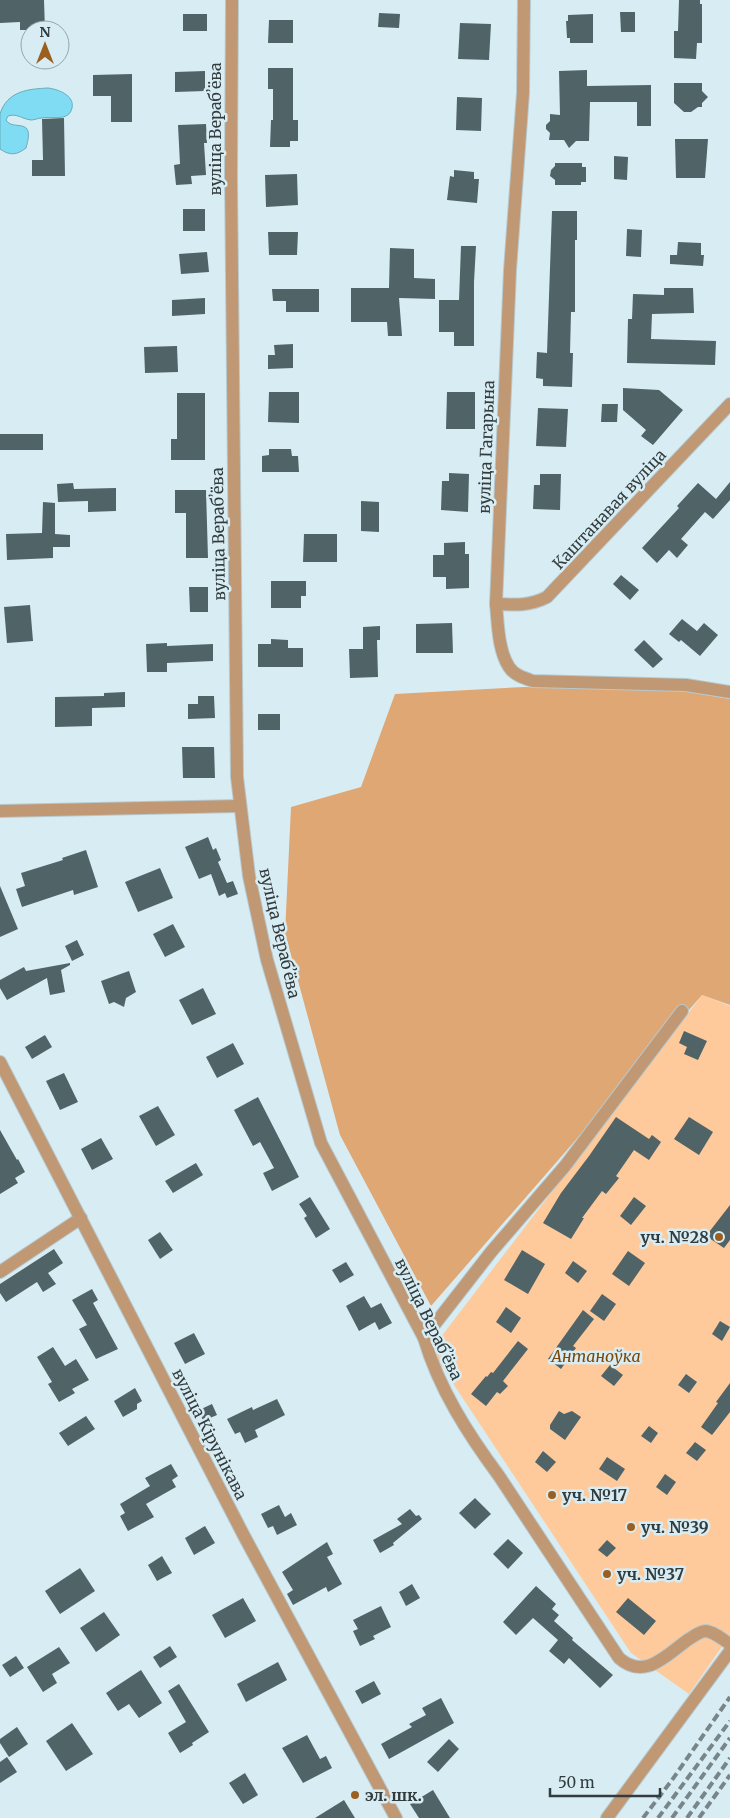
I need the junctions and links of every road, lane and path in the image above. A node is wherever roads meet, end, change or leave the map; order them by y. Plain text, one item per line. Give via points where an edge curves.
1 (232, 0) edge
2 (524, 0) edge
3 (730, 404) edge
4 (496, 604) junction
5 (730, 692) edge
6 (240, 806) junction
7 (0, 811) edge
8 (682, 1011) dead end
9 (0, 1062) edge
10 (81, 1218) junction
11 (0, 1272) edge
12 (424, 1338) junction
13 (730, 1644) edge
14 (730, 1651) edge
15 (396, 1818) edge
16 (607, 1818) edge

1 - 6 street, вуліца Верабʼёва via 234,484
2 - 4 street, вуліца Гагарына via 523,93 510,270
3 - 4 street, Каштанавая вуліца via 547,597 537,603
4 - 5 street, вуліца Гагарына via 499,638 509,668 518,676 533,681 686,685
6 - 7 street
6 - 12 street, вуліца Верабʼёва via 249,876 267,960 321,1143
8 - 12 street via 565,1166 491,1252
9 - 10 street, вуліца Кірунікава
10 - 11 street
10 - 15 street, вуліца Кірунікава via 243,1534
12 - 13 street, вуліца Верабʼёва via 436,1372 465,1427 619,1658 632,1667 648,1667 704,1631
14 - 16 street

